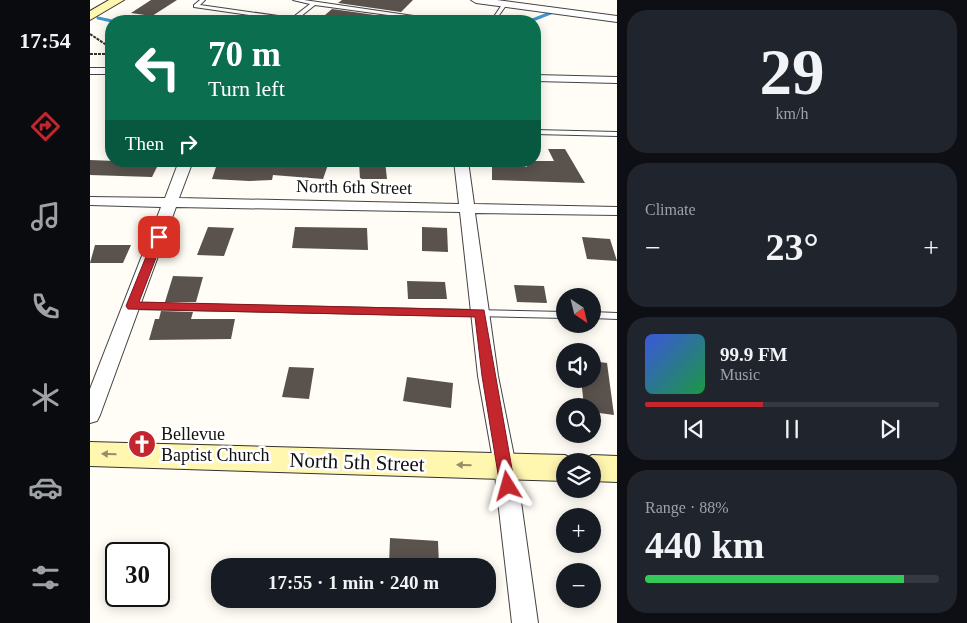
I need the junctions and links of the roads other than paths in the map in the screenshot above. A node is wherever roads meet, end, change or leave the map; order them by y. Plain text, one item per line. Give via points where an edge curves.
1 (118, 0) edge
2 (203, 0) edge
3 (295, 0) edge
4 (476, 0) edge
5 (316, 1) edge
6 (519, 3) edge
7 (505, 4) junction
8 (254, 15) edge
9 (300, 15) edge
10 (404, 15) edge
11 (497, 15) edge
12 (90, 16) edge
13 (617, 19) edge
14 (90, 71) edge
15 (105, 71) edge
16 (541, 78) edge
17 (617, 80) edge
18 (541, 132) edge
19 (617, 134) edge
20 (184, 167) edge
21 (462, 167) edge
22 (90, 201) edge
23 (172, 202) junction
24 (467, 208) junction
25 (617, 211) edge
26 (132, 306) junction
27 (480, 313) junction
28 (556, 315) edge
29 (601, 315) edge
30 (617, 316) edge
31 (90, 415) edge
32 (90, 454) edge
33 (505, 466) junction
34 (556, 468) edge
35 (601, 468) edge
36 (617, 469) edge
37 (525, 623) edge

1 - 12 main road
2 - 8 lane via 196,6
3 - 5 lane
4 - 7 street
5 - 9 lane
5 - 10 lane
6 - 7 street
6 - 13 street
7 - 11 lane
14 - 15 street
16 - 17 street
18 - 19 lane
20 - 23 street
21 - 24 street
22 - 23 street, North 6th Street
23 - 24 street, North 6th Street
23 - 26 street
24 - 25 street, North 6th Street
24 - 27 street
26 - 27 lane
26 - 31 street
27 - 28 lane
27 - 33 street
29 - 30 lane
33 -> 32 main road, North 5th Street
33 - 34 main road, North 5th Street
33 - 37 street
35 - 36 main road

